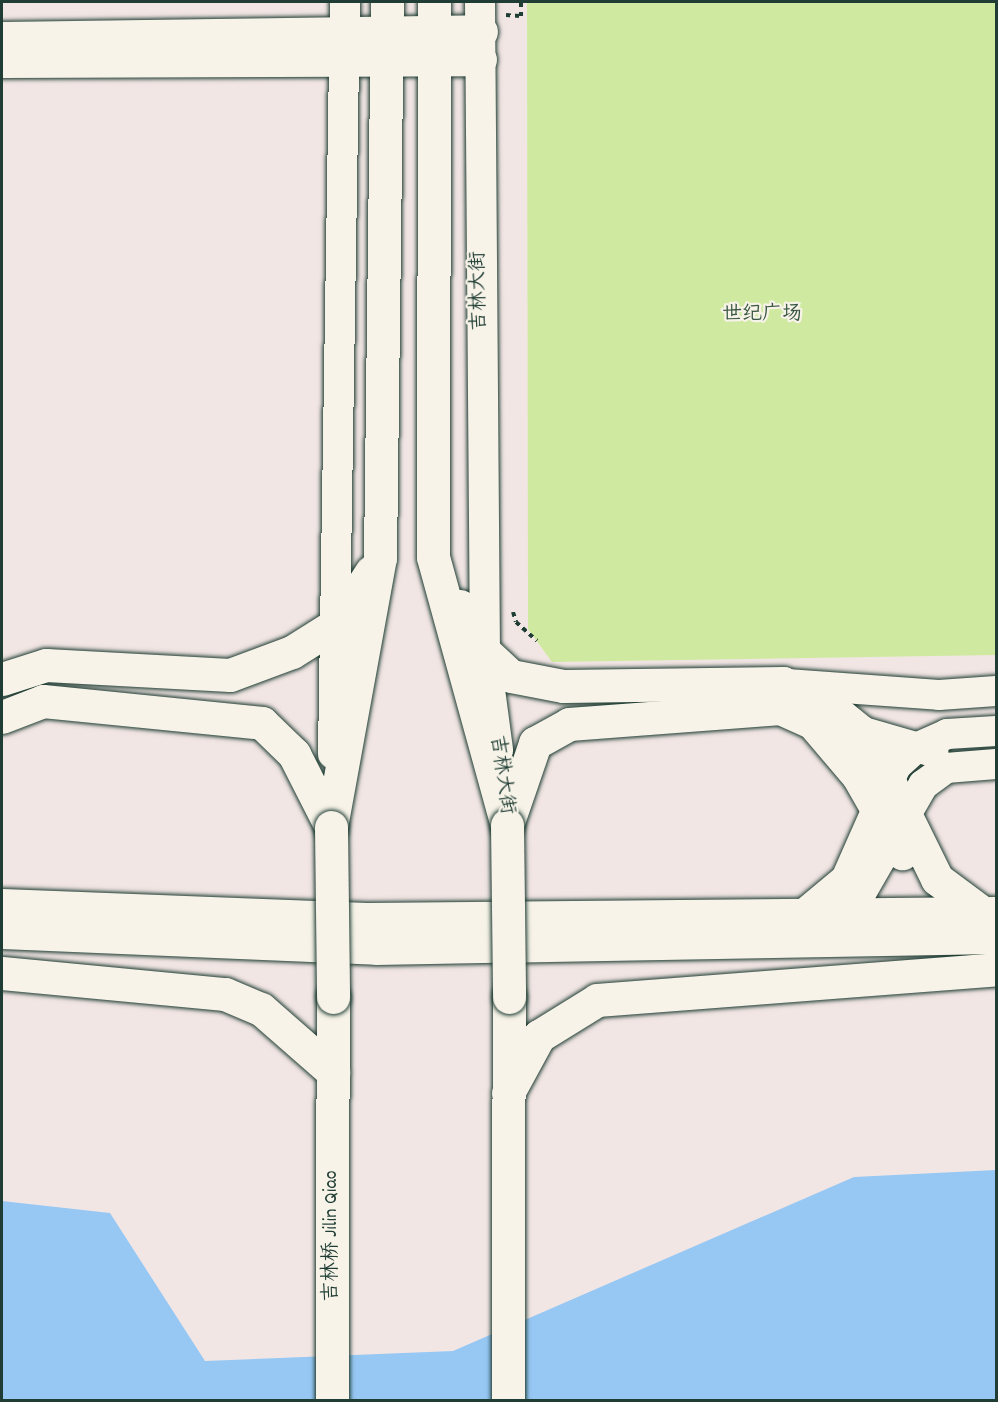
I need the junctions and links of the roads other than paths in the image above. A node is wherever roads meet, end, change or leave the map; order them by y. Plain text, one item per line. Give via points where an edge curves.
1 (387, 30) edge
2 (434, 30) edge
3 (480, 30) edge
4 (345, 31) edge
5 (2, 38) edge
6 (2, 61) edge
7 (433, 557) junction
8 (380, 558) junction
9 (338, 623) junction
10 (484, 652) junction
11 (2, 679) edge
12 (996, 691) edge
13 (781, 696) junction
14 (828, 705) junction
15 (2, 717) edge
16 (860, 731) junction
17 (996, 731) edge
18 (947, 734) junction
19 (916, 748) junction
20 (995, 764) edge
21 (892, 811) junction
22 (507, 825) junction
23 (331, 827) junction
24 (2, 883) edge
25 (951, 913) junction
26 (8, 921) edge
27 (812, 923) junction
28 (990, 925) edge
29 (996, 969) edge
30 (2, 973) edge
31 (333, 1072) junction
32 (508, 1094) junction
33 (332, 1401) edge
34 (507, 1401) edge

1 - 2 main road
1 - 4 main road
1 - 8 main road
2 - 3 main road
2 - 7 main road, 吉林大街
3 - 10 street, 吉林大街
4 - 5 main road
4 - 6 main road
4 - 9 street
7 - 10 main road
7 - 22 main road, 吉林大街
8 - 9 main road
8 - 23 main road
9 - 11 main road via 292,652 230,675 46,665
9 - 23 street
10 - 13 main road via 511,676 563,686
10 - 22 street, 吉林大街
12 - 13 street
13 - 14 main road
13 - 16 street
13 - 21 main road via 813,723
13 - 22 main road via 569,724 535,743
14 - 16 main road
14 - 18 street
15 - 23 main road via 43,701 262,723 294,754
16 - 19 street
16 - 21 main road
17 - 18 street
18 - 19 street
19 - 20 street
19 - 21 street via 896,766
20 - 21 street via 946,768
21 - 25 main road via 929,896
21 - 27 street via 857,900
21 - 28 main road via 937,879
22 - 32 main road, bridge
23 - 31 main road, 吉林桥 Jilin Qiao, bridge
24 - 26 main road
25 - 27 main road
25 - 28 main road
26 - 27 main road via 376,948
27 - 28 main road
29 - 32 main road via 597,1000 539,1036
30 - 31 main road via 225,994 261,1009
31 - 33 main road, 吉林桥 Jilin Qiao
32 - 34 main road

